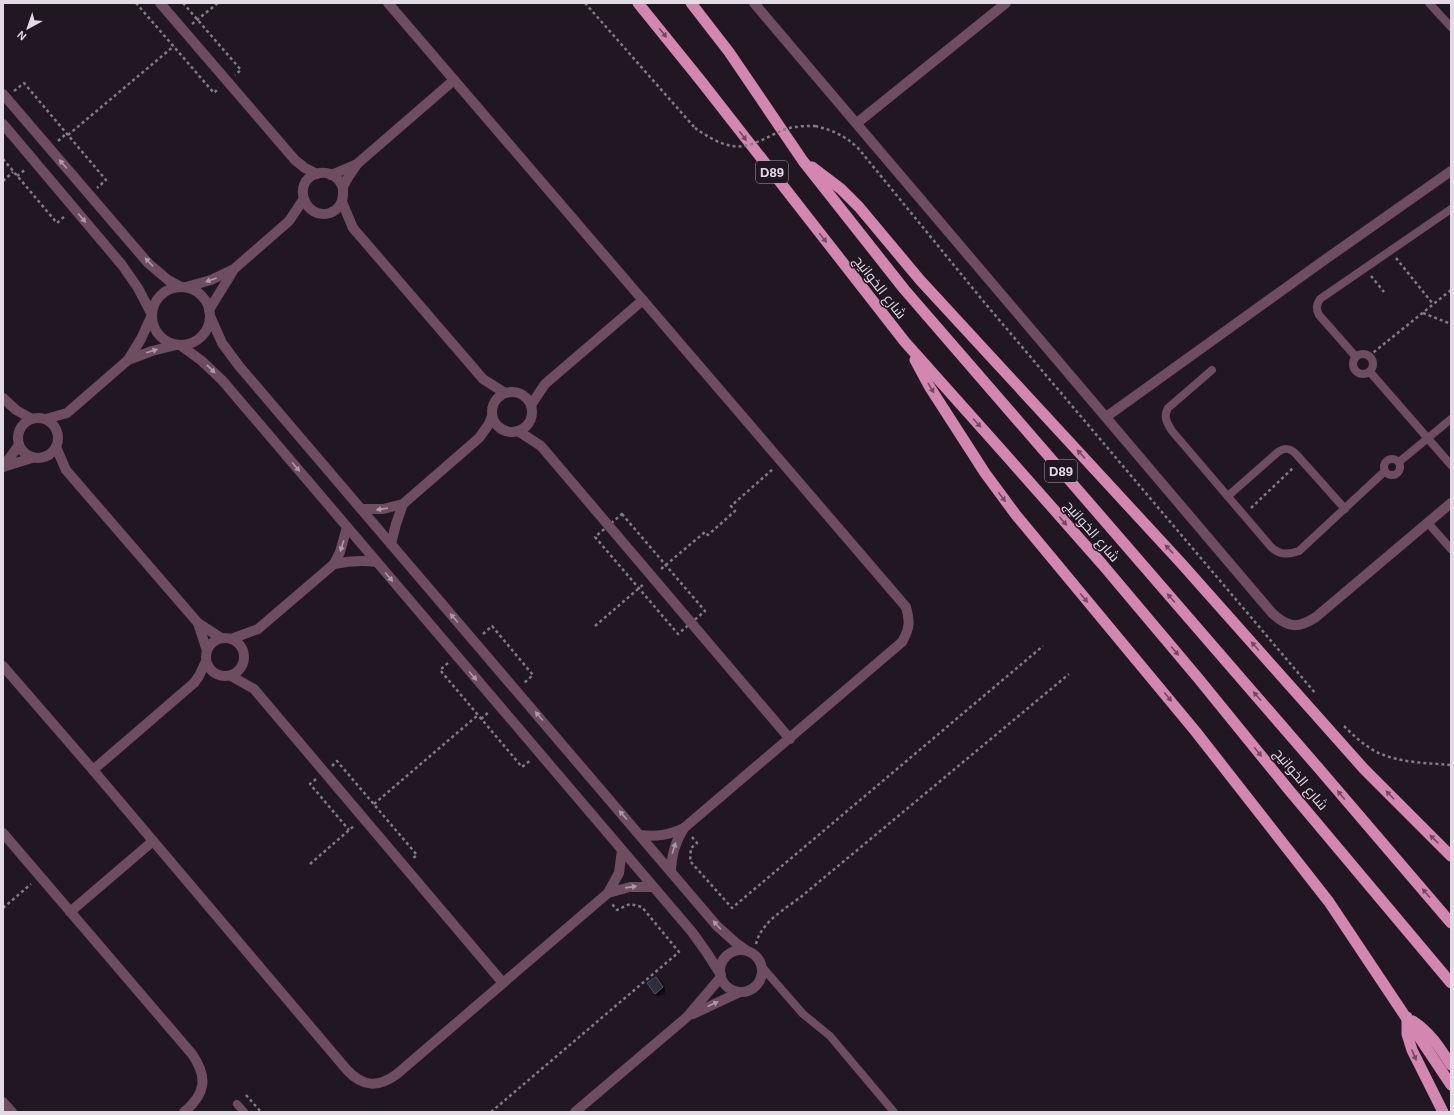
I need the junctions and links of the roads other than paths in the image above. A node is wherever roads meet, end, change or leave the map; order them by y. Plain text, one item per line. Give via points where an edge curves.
1 (160, 3) edge
2 (388, 3) edge
3 (638, 3) edge
4 (691, 3) edge
5 (754, 3) edge
6 (1006, 3) edge
7 (1429, 3) edge
8 (1451, 27) edge
9 (454, 80) junction
10 (5, 96) edge
11 (857, 123) junction
12 (3, 124) edge
13 (295, 160) junction
14 (803, 161) junction
15 (357, 164) junction
16 (1451, 170) edge
17 (317, 174) junction
18 (331, 175) junction
19 (304, 185) junction
20 (343, 188) junction
21 (303, 200) junction
22 (342, 202) junction
23 (1451, 209) edge
24 (316, 213) junction
25 (330, 213) junction
26 (290, 221) junction
27 (354, 228) junction
28 (234, 269) junction
29 (183, 287) junction
30 (643, 300) junction
31 (210, 313) junction
32 (151, 315) junction
33 (905, 342) junction
34 (178, 345) junction
35 (1356, 357) junction
36 (128, 360) junction
37 (1212, 370) dead end
38 (1370, 372) junction
39 (483, 379) junction
40 (545, 384) junction
41 (505, 392) junction
42 (520, 393) junction
43 (6, 402) edge
44 (492, 404) junction
45 (531, 405) junction
46 (67, 413) junction
47 (492, 416) junction
48 (1106, 417) junction
49 (32, 419) junction
50 (46, 419) junction
51 (1451, 419) edge
52 (530, 421) junction
53 (19, 431) junction
54 (505, 431) junction
55 (518, 431) junction
56 (58, 434) junction
57 (480, 438) junction
58 (1428, 438) junction
59 (19, 445) junction
60 (541, 446) junction
61 (56, 447) junction
62 (32, 458) junction
63 (44, 458) junction
64 (1451, 465) edge
65 (3, 467) edge
66 (66, 470) junction
67 (1228, 496) junction
68 (1451, 503) edge
69 (403, 504) junction
70 (361, 509) junction
71 (1344, 509) junction
72 (1428, 523) junction
73 (347, 527) junction
74 (391, 544) junction
75 (1451, 549) edge
76 (376, 562) junction
77 (334, 564) junction
78 (198, 623) junction
79 (258, 629) junction
80 (226, 638) junction
81 (206, 656) junction
82 (244, 658) junction
83 (3, 666) edge
84 (217, 675) junction
85 (231, 676) junction
86 (194, 683) junction
87 (254, 689) junction
88 (790, 739) junction
89 (93, 770) junction
90 (684, 828) junction
91 (3, 833) edge
92 (640, 835) junction
93 (153, 840) junction
94 (622, 850) junction
95 (1451, 856) edge
96 (671, 871) junction
97 (653, 887) junction
98 (607, 895) junction
99 (70, 912) junction
100 (1451, 923) edge
101 (750, 952) junction
102 (762, 967) junction
103 (721, 976) junction
104 (503, 983) junction
105 (1451, 983) edge
106 (740, 992) junction
107 (687, 1017) junction
108 (1407, 1017) junction
109 (1451, 1065) edge
110 (1451, 1085) edge
111 (3, 1102) edge
112 (237, 1104) dead end
113 (12, 1112) edge
114 (184, 1112) edge
115 (244, 1112) edge
116 (575, 1112) edge
117 (894, 1112) edge
118 (1443, 1112) edge

1 - 13 street
2 - 9 street
3 -> 33 highway, شارع الخوانيج / D89
4 - 14 highway, شارع الخوانيج / D89 via 729,52
5 - 11 street
6 - 11 street
7 - 8 lane
9 - 15 street
9 - 30 street
29 -> 10 street via 163,276 148,262
11 - 48 street
12 -> 32 street via 130,276
13 - 17 street
13 - 19 street
95 -> 14 highway via 1364,769 1181,563 920,280 859,207 841,189
100 -> 14 highway, شارع الخوانيج / D89 via 904,289
15 - 18 street
15 - 20 street
16 - 48 street
17 - 18 street
17 - 19 street via 309,178
18 - 20 street
19 - 21 street
20 - 22 street
21 - 24 street via 308,208
21 - 26 street
22 - 25 street
22 - 27 street
23 - 35 lane via 1320,299 1316,310 1319,315
24 - 25 street
24 - 26 street
25 - 27 street
26 - 28 street
27 - 39 street
28 -> 29 street via 211,280
28 - 31 street
29 - 31 street via 199,293
29 - 32 street via 172,288 160,295
30 - 40 street
30 - 88 street via 906,607 909,618 908,631 902,642
31 - 34 street via 208,328 201,337 191,343
31 - 70 street via 215,330 230,355
32 - 34 street via 159,336
32 - 36 street via 141,339
33 -> 105 highway, شارع الخوانيج / D89 via 1112,576
33 -> 108 highway via 929,386 1011,509 1155,681 1286,845 1329,902
36 -> 34 street
34 -> 73 street via 218,375
35 - 38 lane via 1354,370 1362,374
35 - 38 lane via 1360,354 1369,356 1374,364
36 - 46 street
37 - 67 lane via 1168,408 1165,414 1172,431
38 - 58 lane
39 - 41 street
39 - 44 street
40 - 42 street
40 - 45 street
41 - 42 street
41 - 44 street
42 - 45 street
43 - 49 street
43 - 53 street
44 - 47 street
45 - 52 street
46 - 50 street
46 - 56 street
47 - 54 street via 496,425
47 - 57 street
48 - 72 street via 1272,613 1281,622 1293,626 1306,624 1316,617
49 - 50 street
49 - 53 street via 24,423
50 - 56 street
51 - 58 lane
52 - 55 street
52 - 60 street
53 - 59 street
54 - 55 street
54 - 57 street
55 - 60 street
56 - 61 street
57 - 69 street
58 - 64 lane
58 - 71 lane via 1399,462 1393,458 1386,461 1385,471
59 - 62 street via 24,453
59 - 65 street
60 - 88 street
61 - 63 street
61 - 66 street
62 - 63 street
62 - 65 street
63 - 66 street
66 - 78 street
67 - 71 lane via 1271,547 1276,552 1284,554 1299,552
67 - 71 lane via 1282,449 1287,448 1292,450
68 - 72 street
69 -> 70 street via 383,510
69 - 74 street
70 - 74 street
72 - 75 lane
73 - 76 street
73 -> 77 street
92 -> 74 street
76 - 77 street via 362,560
76 -> 94 street
77 - 79 street
78 - 80 street
78 - 81 street
79 - 80 street
79 - 82 street
80 - 81 street via 212,644
80 - 82 street via 241,645
81 - 84 street via 210,669
81 - 86 street
82 - 85 street via 239,671
82 - 87 street
83 - 89 street
84 - 85 street
84 - 86 street
85 - 87 street
86 - 89 street
87 - 104 street
88 - 90 street
89 - 93 street
90 - 92 street via 663,836
96 -> 90 street via 674,848
91 - 99 street
92 - 96 street
93 - 99 street
93 - 104 street via 347,1070 365,1083 377,1084 387,1081
94 - 97 street
94 - 98 street via 619,873
101 -> 96 street via 717,926
98 -> 97 street via 630,887
97 - 103 street via 692,932
98 - 104 street
99 - 114 street via 200,1065 203,1078 201,1091 194,1103
101 - 102 street via 759,960
101 - 103 street via 737,950 730,953 722,963
102 - 106 street via 762,975 754,988
102 - 117 lane via 803,1014 830,1036
103 - 106 street via 728,987
103 - 107 street
107 -> 106 street
107 - 116 street
108 - 109 highway via 1428,1033
108 - 110 highway
108 -> 118 highway via 1407,1034 1412,1050
111 - 113 street
112 - 115 lane

